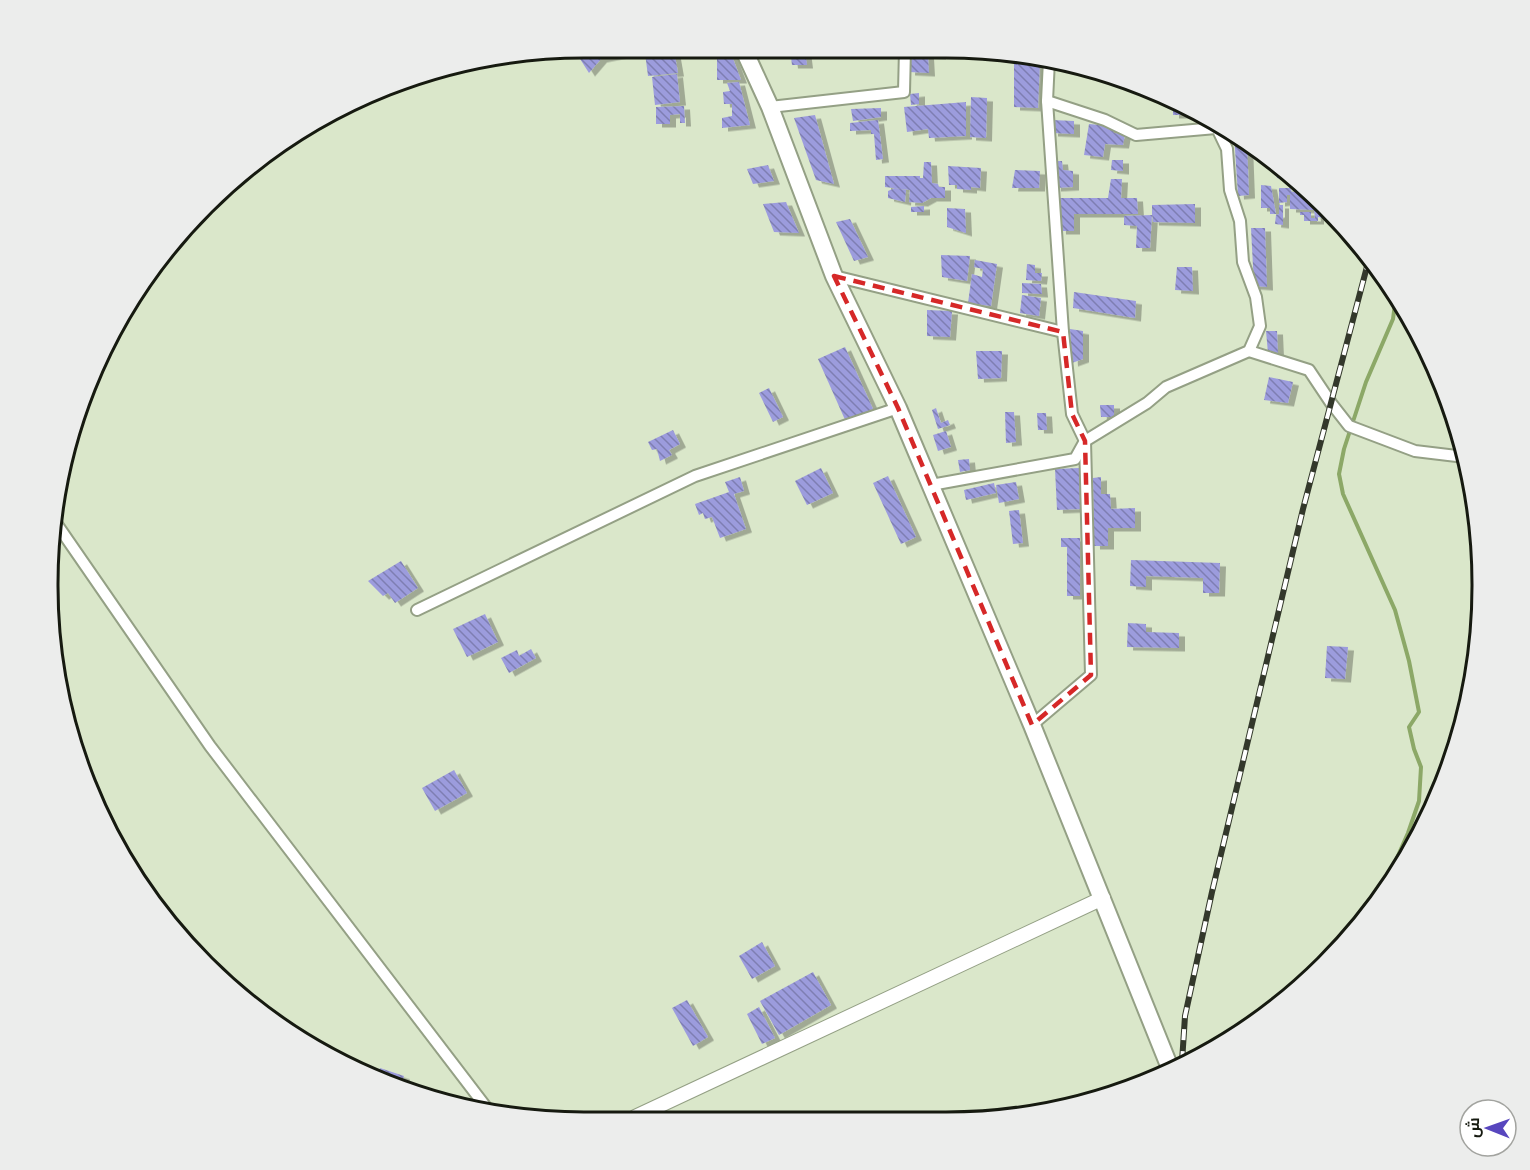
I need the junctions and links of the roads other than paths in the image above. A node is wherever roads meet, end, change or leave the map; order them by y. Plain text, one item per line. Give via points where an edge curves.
1 (748, 58) edge
2 (905, 58) edge
3 (1049, 69) edge
4 (1047, 101) junction
5 (770, 107) junction
6 (1206, 128) edge
7 (1221, 137) edge
8 (834, 276) junction
9 (1063, 332) junction
10 (1249, 351) junction
11 (898, 408) junction
12 (1084, 441) junction
13 (1456, 457) edge
14 (931, 485) junction
15 (62, 532) edge
16 (417, 610) dead end
17 (1032, 725) junction
18 (1103, 898) junction
19 (1167, 1062) edge
20 (481, 1101) edge
21 (646, 1112) edge

1 - 5 main road
2 - 5 street via 904,92
3 - 4 street
4 - 6 street via 1136,135
4 - 9 street
5 - 8 main road
7 - 10 street via 1227,148 1230,190 1240,220 1243,262 1256,297 1260,326
8 - 9 street
8 - 11 main road
9 - 12 street via 1072,414
10 - 12 street via 1166,387
10 - 13 street via 1309,370 1353,427 1415,452
11 - 14 main road
11 - 16 street via 696,476
12 - 14 street via 1075,459
12 - 17 street via 1091,675
14 - 17 main road
15 - 20 street via 210,746
17 - 18 main road
18 - 19 main road
18 - 21 street

